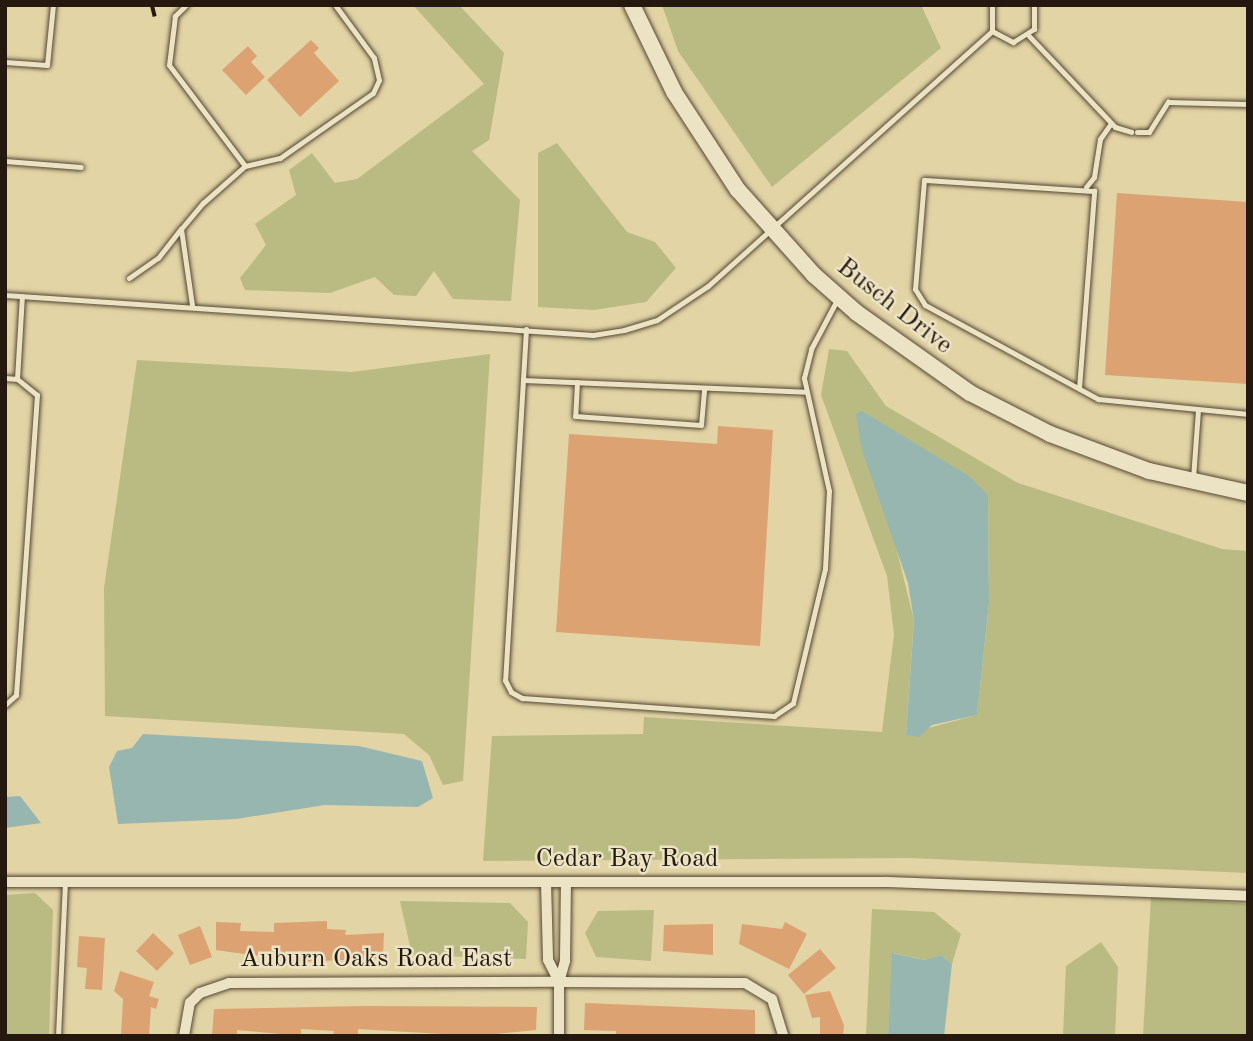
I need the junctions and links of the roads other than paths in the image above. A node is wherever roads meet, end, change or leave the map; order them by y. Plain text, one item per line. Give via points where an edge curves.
1 (53, 5) edge
2 (186, 5) edge
3 (335, 5) edge
4 (632, 5) edge
5 (992, 5) edge
6 (1034, 5) edge
7 (992, 31) junction
8 (1029, 36) junction
9 (5, 62) edge
10 (1248, 104) edge
11 (1111, 123) junction
12 (5, 161) edge
13 (245, 166) junction
14 (80, 167) dead end
15 (1086, 187) junction
16 (181, 229) junction
17 (771, 230) junction
18 (129, 278) dead end
19 (5, 295) edge
20 (22, 296) junction
21 (838, 298) junction
22 (192, 305) junction
23 (526, 329) junction
24 (5, 378) edge
25 (16, 379) junction
26 (523, 380) junction
27 (577, 383) junction
28 (704, 388) junction
29 (1079, 388) junction
30 (806, 392) junction
31 (1198, 410) junction
32 (1248, 414) edge
33 (1192, 481) junction
34 (1248, 493) edge
35 (5, 705) edge
36 (546, 882) junction
37 (566, 882) junction
38 (5, 883) edge
39 (65, 883) junction
40 (1248, 896) edge
41 (559, 982) junction
42 (58, 1036) edge
43 (184, 1036) edge
44 (559, 1036) edge
45 (783, 1036) edge

1 - 9 lane via 47,65
2 - 13 lane via 175,16 169,65
3 - 13 lane via 374,58 379,80 373,93 280,158
4 - 17 street, Busch Drive via 705,144
5 - 7 lane
6 - 8 lane via 1037,21
7 - 8 lane via 1013,42
7 - 17 lane
8 - 11 lane
10 - 11 lane via 1168,102 1149,132
11 - 15 lane via 1100,139 1094,177
12 - 14 lane
13 - 16 lane
15 - 29 lane via 1094,198
15 - 29 lane via 924,180 915,289 925,305
16 - 18 lane via 158,258
16 - 22 lane
17 - 21 street, Busch Drive
17 - 23 lane via 708,286 657,320 593,335
19 - 20 lane
20 - 22 lane
20 - 25 lane
21 - 30 lane via 811,349
21 - 33 street, Busch Drive via 931,369 1010,415 1107,456
22 - 23 lane
23 - 26 lane
24 - 25 lane
25 - 35 lane via 37,395 16,695
26 - 27 lane
26 - 30 lane via 505,680 511,692 522,698 774,716 793,703 825,569 829,491
27 - 28 lane
27 - 28 lane via 575,416 701,425
28 - 30 lane
29 - 31 lane via 1098,399
31 - 32 lane
31 - 33 lane
33 - 34 street, Busch Drive
36 - 37 street, Cedar Bay Road
36 - 39 street, Cedar Bay Road
36 - 41 street via 548,960
37 - 40 street, Cedar Bay Road via 962,883
37 - 41 street via 565,961
38 - 39 street, Cedar Bay Road
39 - 42 lane
41 - 43 street, Auburn Oaks Road East via 229,983 200,993 190,1003
41 - 44 street
41 - 45 street via 745,983 772,999

